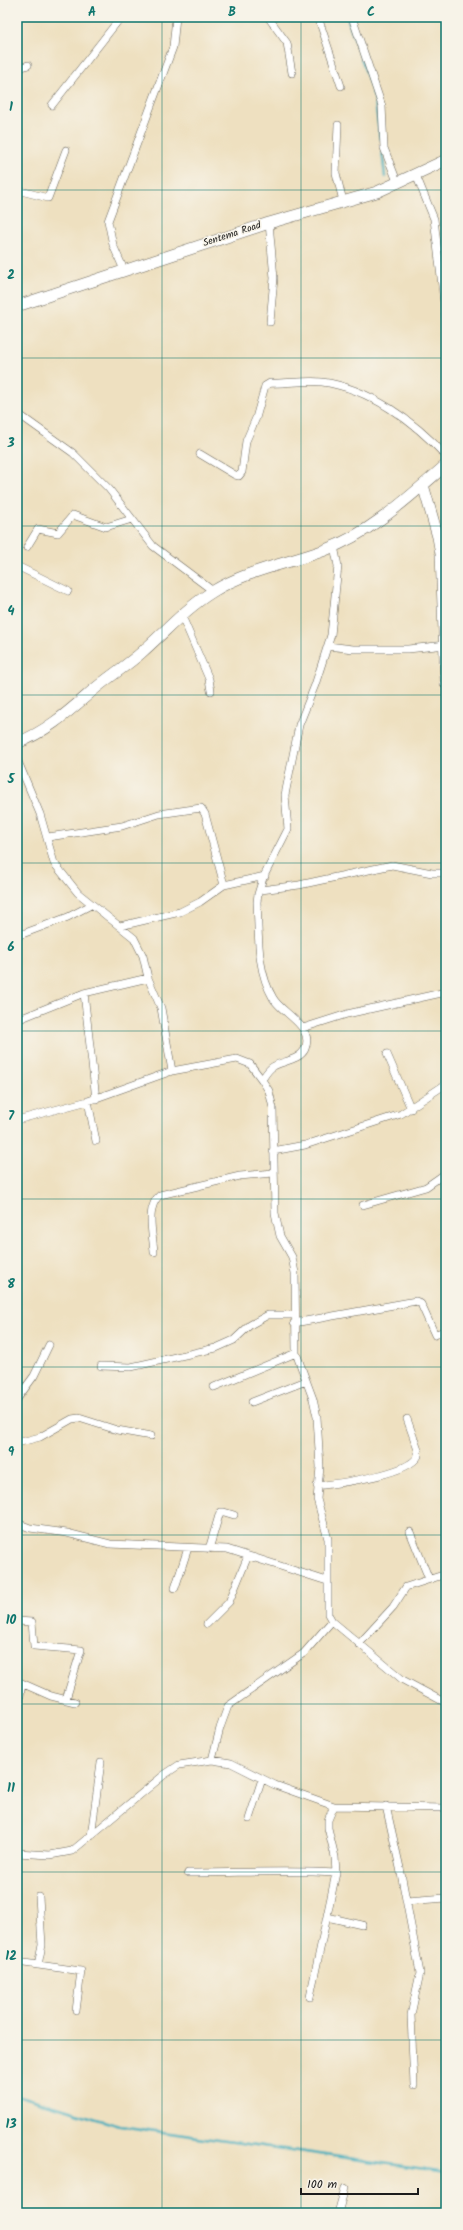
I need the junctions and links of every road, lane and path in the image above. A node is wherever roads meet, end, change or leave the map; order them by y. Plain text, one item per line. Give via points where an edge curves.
1 (121, 17) edge
2 (176, 17) edge
3 (268, 17) edge
4 (318, 17) edge
5 (352, 17) edge
6 (28, 65) dead end
7 (17, 69) edge
8 (292, 73) dead end
9 (341, 86) dead end
10 (52, 105) dead end
11 (338, 125) dead end
12 (66, 150) dead end
13 (446, 160) edge
14 (416, 175) junction
15 (398, 184) junction
16 (17, 190) edge
17 (343, 202) junction
18 (269, 223) junction
19 (124, 270) junction
20 (17, 306) edge
21 (446, 319) edge
22 (270, 322) dead end
23 (17, 413) edge
24 (200, 454) dead end
25 (446, 456) edge
26 (446, 465) edge
27 (423, 484) junction
28 (132, 520) junction
29 (334, 546) junction
30 (27, 547) dead end
31 (17, 566) edge
32 (68, 591) dead end
33 (213, 591) junction
34 (181, 614) junction
35 (445, 645) edge
36 (328, 646) junction
37 (446, 683) edge
38 (211, 691) dead end
39 (17, 744) edge
40 (17, 759) edge
41 (48, 837) junction
42 (446, 873) edge
43 (265, 876) junction
44 (224, 885) junction
45 (261, 890) junction
46 (92, 905) junction
47 (120, 926) junction
48 (17, 936) edge
49 (148, 978) junction
50 (446, 992) edge
51 (84, 993) junction
52 (17, 1020) edge
53 (303, 1028) junction
54 (387, 1054) dead end
55 (172, 1071) junction
56 (262, 1080) junction
57 (446, 1084) edge
58 (96, 1099) junction
59 (88, 1101) junction
60 (411, 1109) junction
61 (17, 1120) edge
62 (96, 1141) dead end
63 (273, 1151) junction
64 (273, 1173) junction
65 (446, 1173) edge
66 (363, 1205) dead end
67 (154, 1252) dead end
68 (295, 1315) junction
69 (294, 1323) junction
70 (446, 1330) edge
71 (49, 1345) dead end
72 (296, 1353) junction
73 (101, 1366) dead end
74 (306, 1381) junction
75 (214, 1387) dead end
76 (17, 1399) edge
77 (252, 1402) dead end
78 (406, 1419) dead end
79 (151, 1436) dead end
80 (17, 1443) edge
81 (318, 1486) junction
82 (234, 1515) dead end
83 (17, 1522) edge
84 (410, 1532) dead end
85 (188, 1548) junction
86 (209, 1549) junction
87 (248, 1556) junction
88 (446, 1574) edge
89 (429, 1579) junction
90 (327, 1580) junction
91 (175, 1588) dead end
92 (17, 1621) edge
93 (332, 1621) junction
94 (207, 1624) dead end
95 (359, 1644) junction
96 (19, 1683) edge
97 (66, 1699) junction
98 (75, 1702) dead end
99 (446, 1703) edge
100 (17, 1714) edge
101 (212, 1760) junction
102 (100, 1762) dead end
103 (262, 1779) junction
104 (334, 1806) junction
105 (386, 1806) junction
106 (446, 1808) edge
107 (249, 1819) dead end
108 (91, 1836) junction
109 (17, 1853) edge
110 (188, 1873) dead end
111 (336, 1873) junction
112 (39, 1898) dead end
113 (446, 1898) edge
114 (406, 1901) junction
115 (327, 1917) junction
116 (362, 1926) dead end
117 (17, 1962) edge
118 (38, 1965) junction
119 (310, 1996) dead end
120 (76, 2011) dead end
121 (414, 2085) dead end
122 (345, 2188) dead end
123 (338, 2213) edge

1 - 10 street
2 - 19 street via 173,47 109,216 108,230
3 - 8 street via 287,43
4 - 9 street
5 - 15 street via 382,106 384,148
6 - 7 street
11 - 17 street via 336,173
12 - 16 street via 48,198
13 - 14 street, Sentema Road
14 - 15 street, Sentema Road
14 - 21 street via 434,219
15 - 17 street, Sentema Road
17 - 18 street, Sentema Road
18 - 19 street, Sentema Road
18 - 22 street via 274,278
19 - 20 street, Sentema Road
23 - 28 street via 73,454 109,489
24 - 25 street via 239,476 242,472 248,436 265,386 270,383 315,382 360,392 398,415
26 - 27 street
27 - 29 street via 366,529
27 - 35 street via 441,554
28 - 30 street via 106,528 73,515 58,533 38,528
28 - 33 street via 153,546
29 - 33 street via 254,572
29 - 36 street via 338,566
31 - 32 street
33 - 34 street
34 - 38 street via 209,678
34 - 39 street via 141,653 67,714
35 - 36 street via 408,649 353,649
35 - 37 street
36 - 43 street via 299,726 285,795 288,829
40 - 41 street via 34,796
41 - 44 street via 122,826 159,814 201,808 205,814
41 - 46 street via 51,858 59,871
42 - 45 street via 432,873 392,865 299,885
43 - 44 street
43 - 45 street
44 - 47 street via 180,912
45 - 53 street via 257,902 259,958 262,970 273,999
46 - 47 street
46 - 48 street
47 - 49 street via 140,946
49 - 51 street
49 - 55 street via 161,1008
50 - 53 street via 347,1014
51 - 52 street
51 - 58 street
53 - 56 street via 307,1038 304,1051 295,1058 273,1066
54 - 60 street
55 - 56 street via 242,1059 250,1064
55 - 58 street
56 - 63 street via 269,1091 273,1108
57 - 60 street
58 - 59 street
59 - 61 street
59 - 62 street
60 - 63 street via 394,1117 305,1145
63 - 64 street
64 - 67 street via 240,1176 160,1195 153,1204 152,1212
64 - 68 street via 280,1236 292,1257 295,1273
65 - 66 street via 426,1187
68 - 69 street
68 - 73 street via 268,1315 250,1325 234,1340 216,1348 131,1367
69 - 70 street via 416,1301 421,1304 436,1335
69 - 72 street
71 - 76 street via 34,1376
72 - 74 street
72 - 75 street
74 - 77 street
74 - 81 street via 317,1417 320,1467
78 - 81 street via 418,1450 418,1456 411,1464 380,1475
79 - 80 street via 117,1430 79,1418 72,1419 40,1437
81 - 90 street via 317,1499 328,1539
82 - 86 street via 220,1512
83 - 85 street via 30,1528 67,1533 110,1544
84 - 89 street
85 - 86 street
85 - 91 street
86 - 87 street via 227,1549
87 - 90 street
87 - 94 street via 230,1602
88 - 89 street
89 - 95 street via 406,1587 393,1608
90 - 93 street via 328,1614
92 - 97 street via 32,1622 34,1646 81,1650
93 - 95 street
93 - 101 street via 304,1653 228,1706
95 - 99 street via 403,1680
96 - 97 street
96 - 100 street
97 - 98 street
101 - 103 street via 231,1763
101 - 108 street via 179,1765
102 - 108 street
103 - 104 street
103 - 107 street
104 - 105 street
104 - 111 street via 328,1820 328,1828
105 - 106 street
105 - 114 street
108 - 109 street via 64,1854 50,1856
110 - 111 street via 288,1870
111 - 115 street
112 - 118 street via 42,1945
113 - 114 street
114 - 121 street via 420,1973 411,2015
115 - 116 street
115 - 119 street
117 - 118 street
118 - 120 street via 81,1971
122 - 123 street

